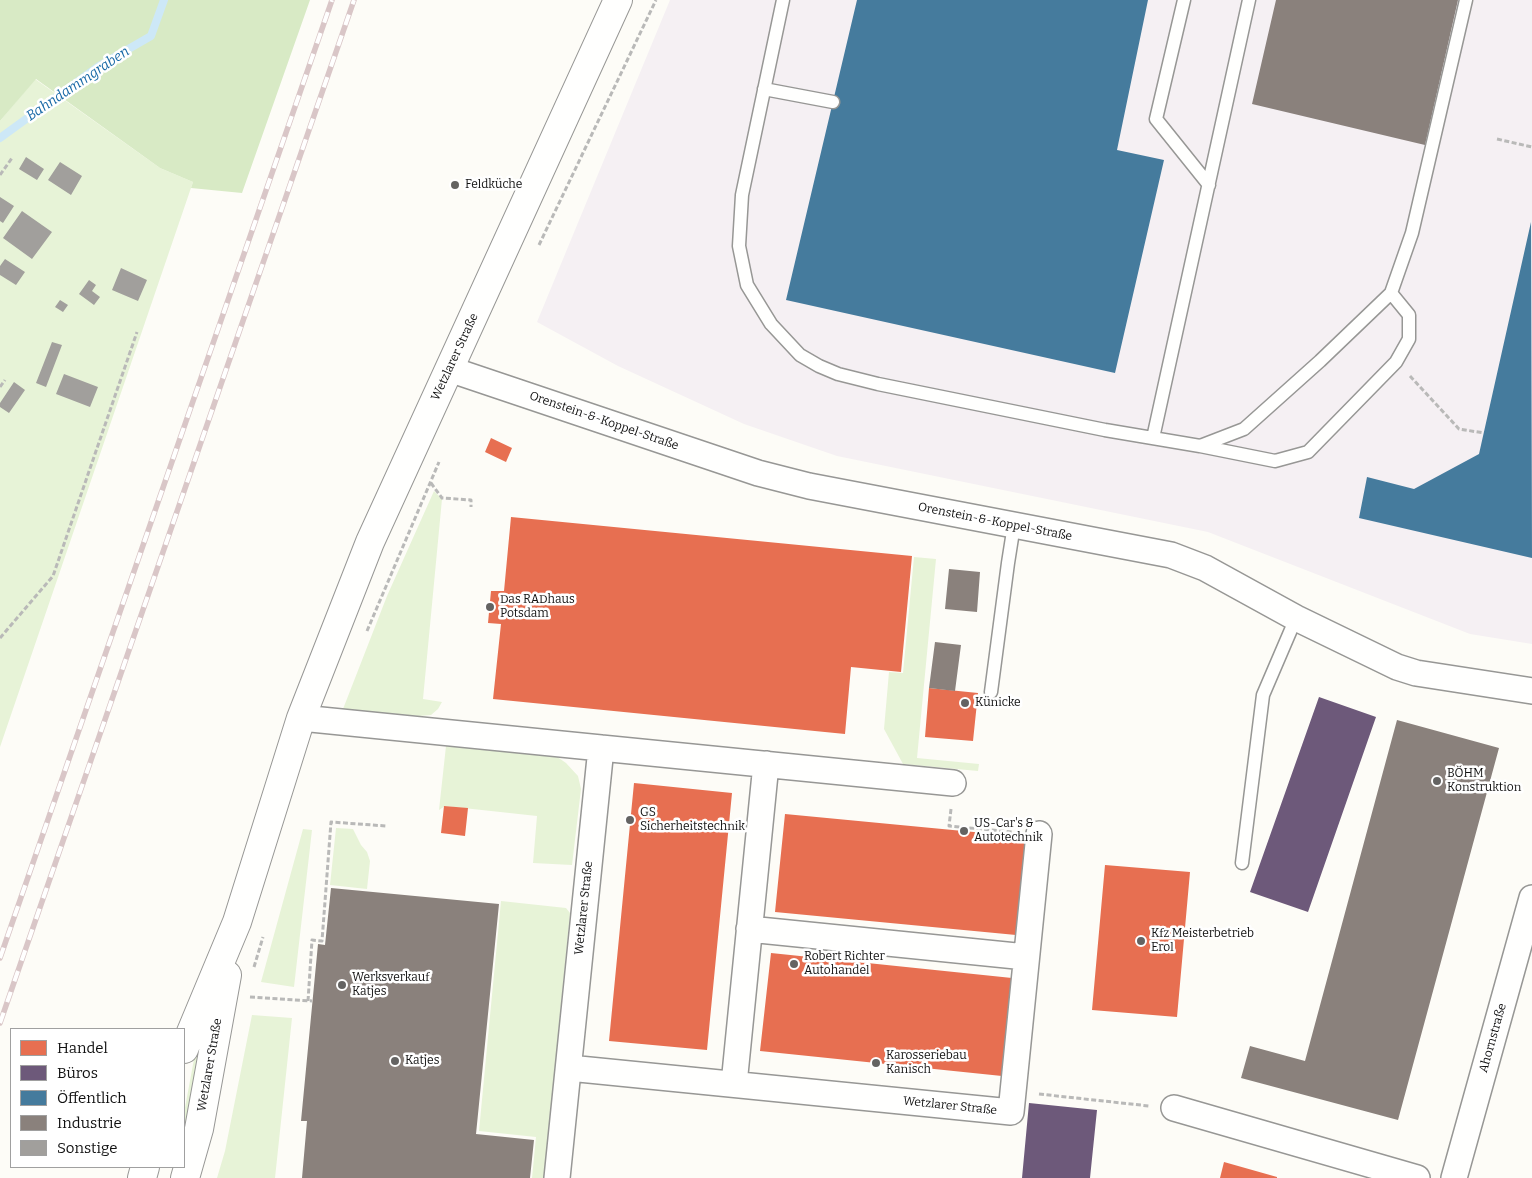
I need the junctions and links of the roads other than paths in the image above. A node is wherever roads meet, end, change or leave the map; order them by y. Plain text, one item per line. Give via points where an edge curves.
1 (618, 0) edge
2 (783, 0) edge
3 (1184, 0) edge
4 (1249, 0) edge
5 (1466, 0) edge
6 (764, 89) junction
7 (833, 102) dead end
8 (1209, 185) junction
9 (1391, 293) junction
10 (449, 369) junction
11 (1153, 438) junction
12 (1200, 446) junction
13 (1014, 525) junction
14 (1296, 618) junction
15 (1532, 691) edge
16 (992, 692) dead end
17 (300, 718) junction
18 (600, 748) junction
19 (766, 764) junction
20 (953, 783) road end
21 (1039, 834) road end
22 (1242, 863) dead end
23 (1532, 898) edge
24 (236, 922) junction
25 (749, 929) junction
26 (1026, 957) junction
27 (185, 1047) edge
28 (568, 1068) junction
29 (734, 1084) junction
30 (1174, 1108) road end
31 (185, 1178) edge
32 (557, 1178) edge
33 (1418, 1178) edge
34 (1454, 1178) edge

1 - 10 street, Wetzlarer Straße
2 - 6 lane
3 - 8 lane via 1156,120
4 - 8 lane
5 - 9 lane via 1412,233
6 - 7 lane
6 - 11 lane via 742,195 739,246 748,285 771,324 800,355 838,374 878,384
8 - 11 lane
9 - 12 lane via 1244,429
9 - 12 lane via 1409,316 1409,339 1396,362 1308,452 1275,461
10 - 13 street, Orenstein-&-Koppel-Straße via 758,473 809,486
10 - 17 street, Wetzlarer Straße via 370,542
11 - 12 lane
13 - 14 street, Orenstein-&-Koppel-Straße via 1171,555 1205,568
13 - 16 lane
14 - 15 street, Orenstein-&-Koppel-Straße via 1396,667
14 - 22 lane via 1263,695
17 - 18 street
17 - 24 street, Wetzlarer Straße
18 - 19 street
18 - 28 street, Wetzlarer Straße
19 - 20 street
19 - 25 street
21 - 26 street, Wetzlarer Straße
23 - 34 street, Ahornstraße
24 - 27 street, Wetzlarer Straße
24 - 31 street, Wetzlarer Straße via 199,1129
25 - 26 street
25 - 29 street
26 - 29 street, Wetzlarer Straße via 1011,1112
28 - 29 street, Wetzlarer Straße
28 - 32 street, Wetzlarer Straße
30 - 33 street

